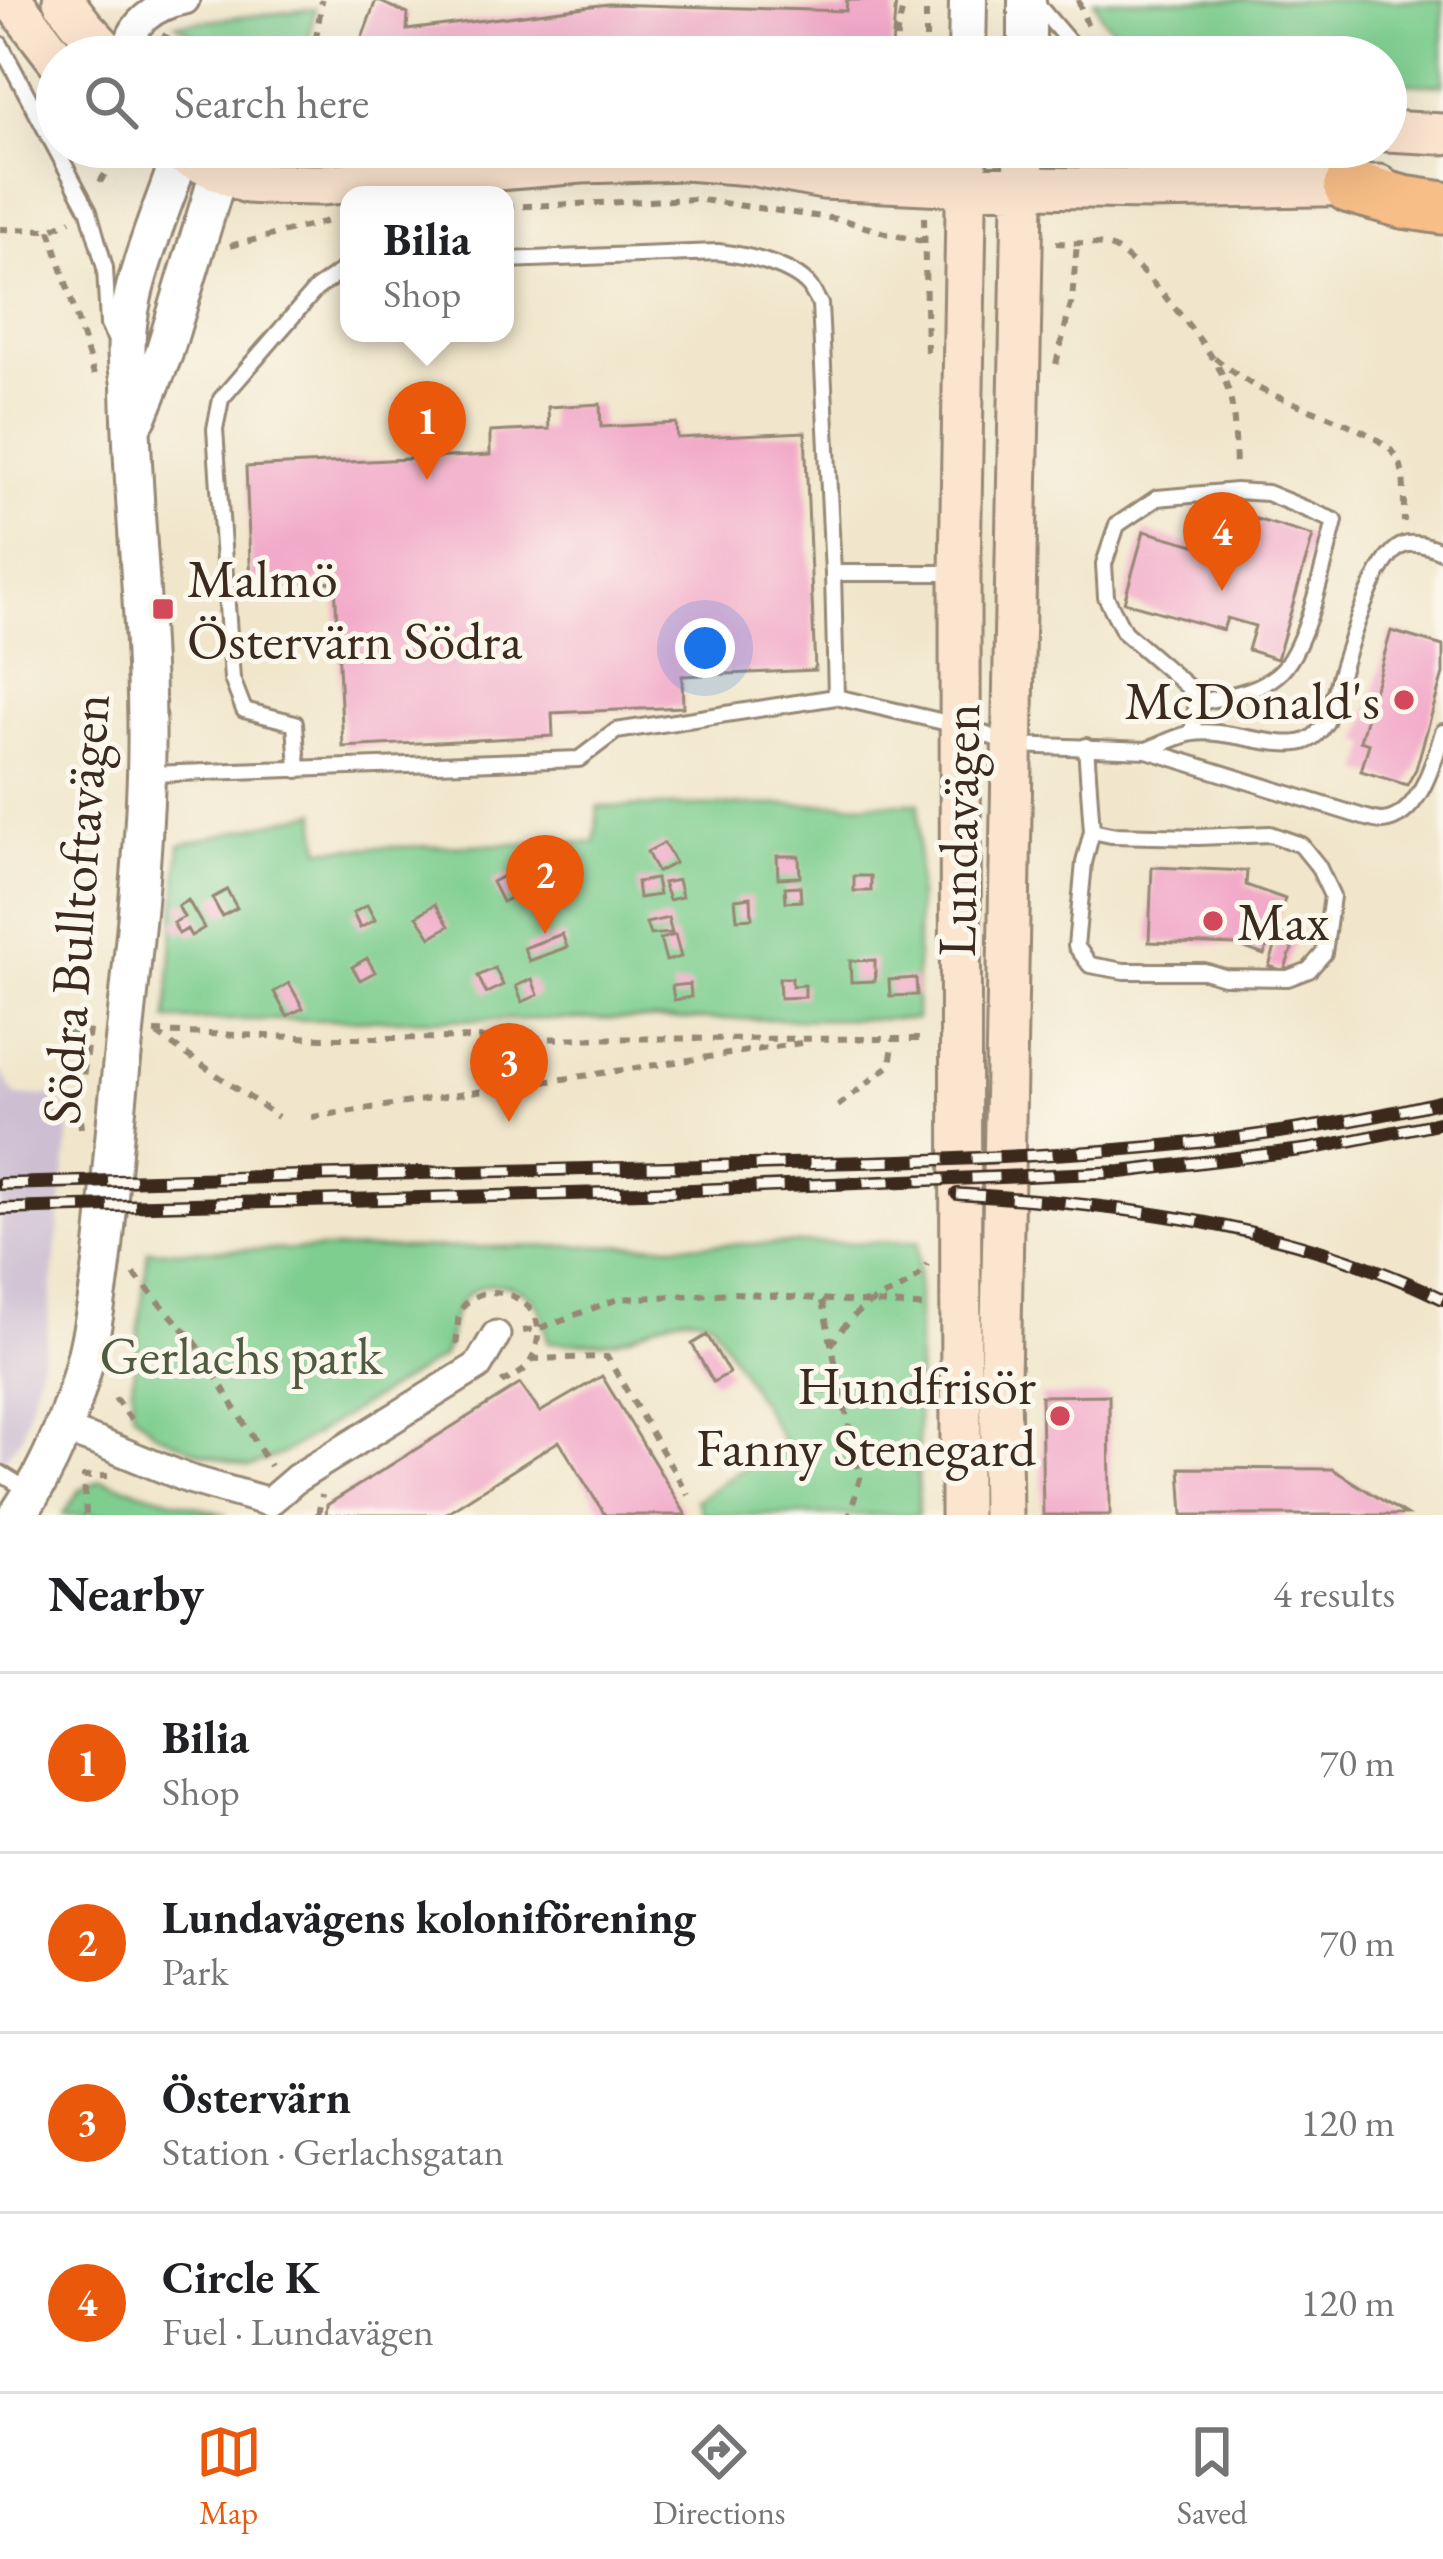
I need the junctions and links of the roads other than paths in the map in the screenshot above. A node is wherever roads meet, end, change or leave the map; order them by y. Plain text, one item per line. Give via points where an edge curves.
1 (12, 0) edge
2 (63, 0) edge
3 (185, 0) edge
4 (968, 0) edge
5 (1031, 0) edge
6 (39, 36) edge
7 (92, 36) edge
8 (131, 36) edge
9 (967, 36) edge
10 (1028, 36) edge
11 (1063, 36) edge
12 (0, 44) edge
13 (36, 112) edge
14 (1407, 131) edge
15 (1443, 134) edge
16 (66, 168) edge
17 (171, 168) edge
18 (218, 168) edge
19 (231, 168) edge
20 (515, 168) edge
21 (766, 168) edge
22 (955, 168) edge
23 (967, 168) edge
24 (970, 168) edge
25 (1024, 168) edge
26 (1443, 183) edge
27 (1024, 187) junction
28 (1349, 187) junction
29 (1443, 208) edge
30 (514, 260) edge
31 (340, 272) edge
32 (108, 362) junction
33 (131, 437) junction
34 (1443, 551) edge
35 (833, 573) junction
36 (960, 573) junction
37 (836, 697) junction
38 (1197, 703) junction
39 (961, 726) junction
40 (1443, 732) edge
41 (1192, 733) junction
42 (1015, 745) junction
43 (1086, 746) junction
44 (1147, 749) junction
45 (298, 770) junction
46 (146, 774) junction
47 (1092, 831) junction
48 (496, 1334) road end
49 (64, 1430) junction
50 (0, 1473) edge
51 (26, 1504) edge
52 (276, 1509) edge
53 (961, 1515) edge
54 (1002, 1515) edge

1 - 6 main road
2 - 7 main road
3 - 8 street via 160,4
4 - 9 street
5 - 10 street
5 - 11 lane
12 - 13 lane
14 - 15 main road
16 - 32 lane via 105,268
17 - 32 street, Södra Bulltoftavägen
18 - 33 street, Södra Bulltoftavägen
19 - 20 main road via 247,183 320,185
21 - 22 main road via 824,179
23 - 36 main road, Lundavägen
24 - 27 main road
25 - 27 main road, Lundavägen
26 - 28 main road
27 - 28 main road
27 - 42 main road, Lundavägen
28 - 29 highway
30 - 35 lane via 718,253 770,263 811,287 820,304
31 - 45 lane via 221,399 215,429 232,679 244,710 296,722
32 - 33 street, Södra Bulltoftavägen via 130,383
33 - 46 street, Södra Bulltoftavägen
34 - 41 lane via 1406,544 1386,561 1319,733 1291,744
35 - 36 lane
35 - 37 lane
36 - 39 main road, Lundavägen
37 - 39 lane
37 - 45 lane via 616,731 579,759
38 - 38 lane via 1248,691 1281,672 1302,638 1335,521 1267,493 1236,490 1157,498 1117,525 1104,564 1106,597 1124,632
38 - 41 lane
39 - 42 lane
39 - 53 main road, Lundavägen
40 - 44 lane via 1426,784 1383,821
41 - 44 lane
42 - 43 lane
42 - 54 main road, Lundavägen
43 - 44 lane
43 - 47 lane
45 - 46 lane
46 - 49 street, Södra Bulltoftavägen via 103,1268 91,1344
47 - 47 lane via 1076,946 1090,965 1288,978 1324,953 1332,896 1301,845 1270,834
48 - 52 street via 478,1366 296,1478
49 - 51 street, Södra Bulltoftavägen
49 - 52 street
50 - 51 lane

